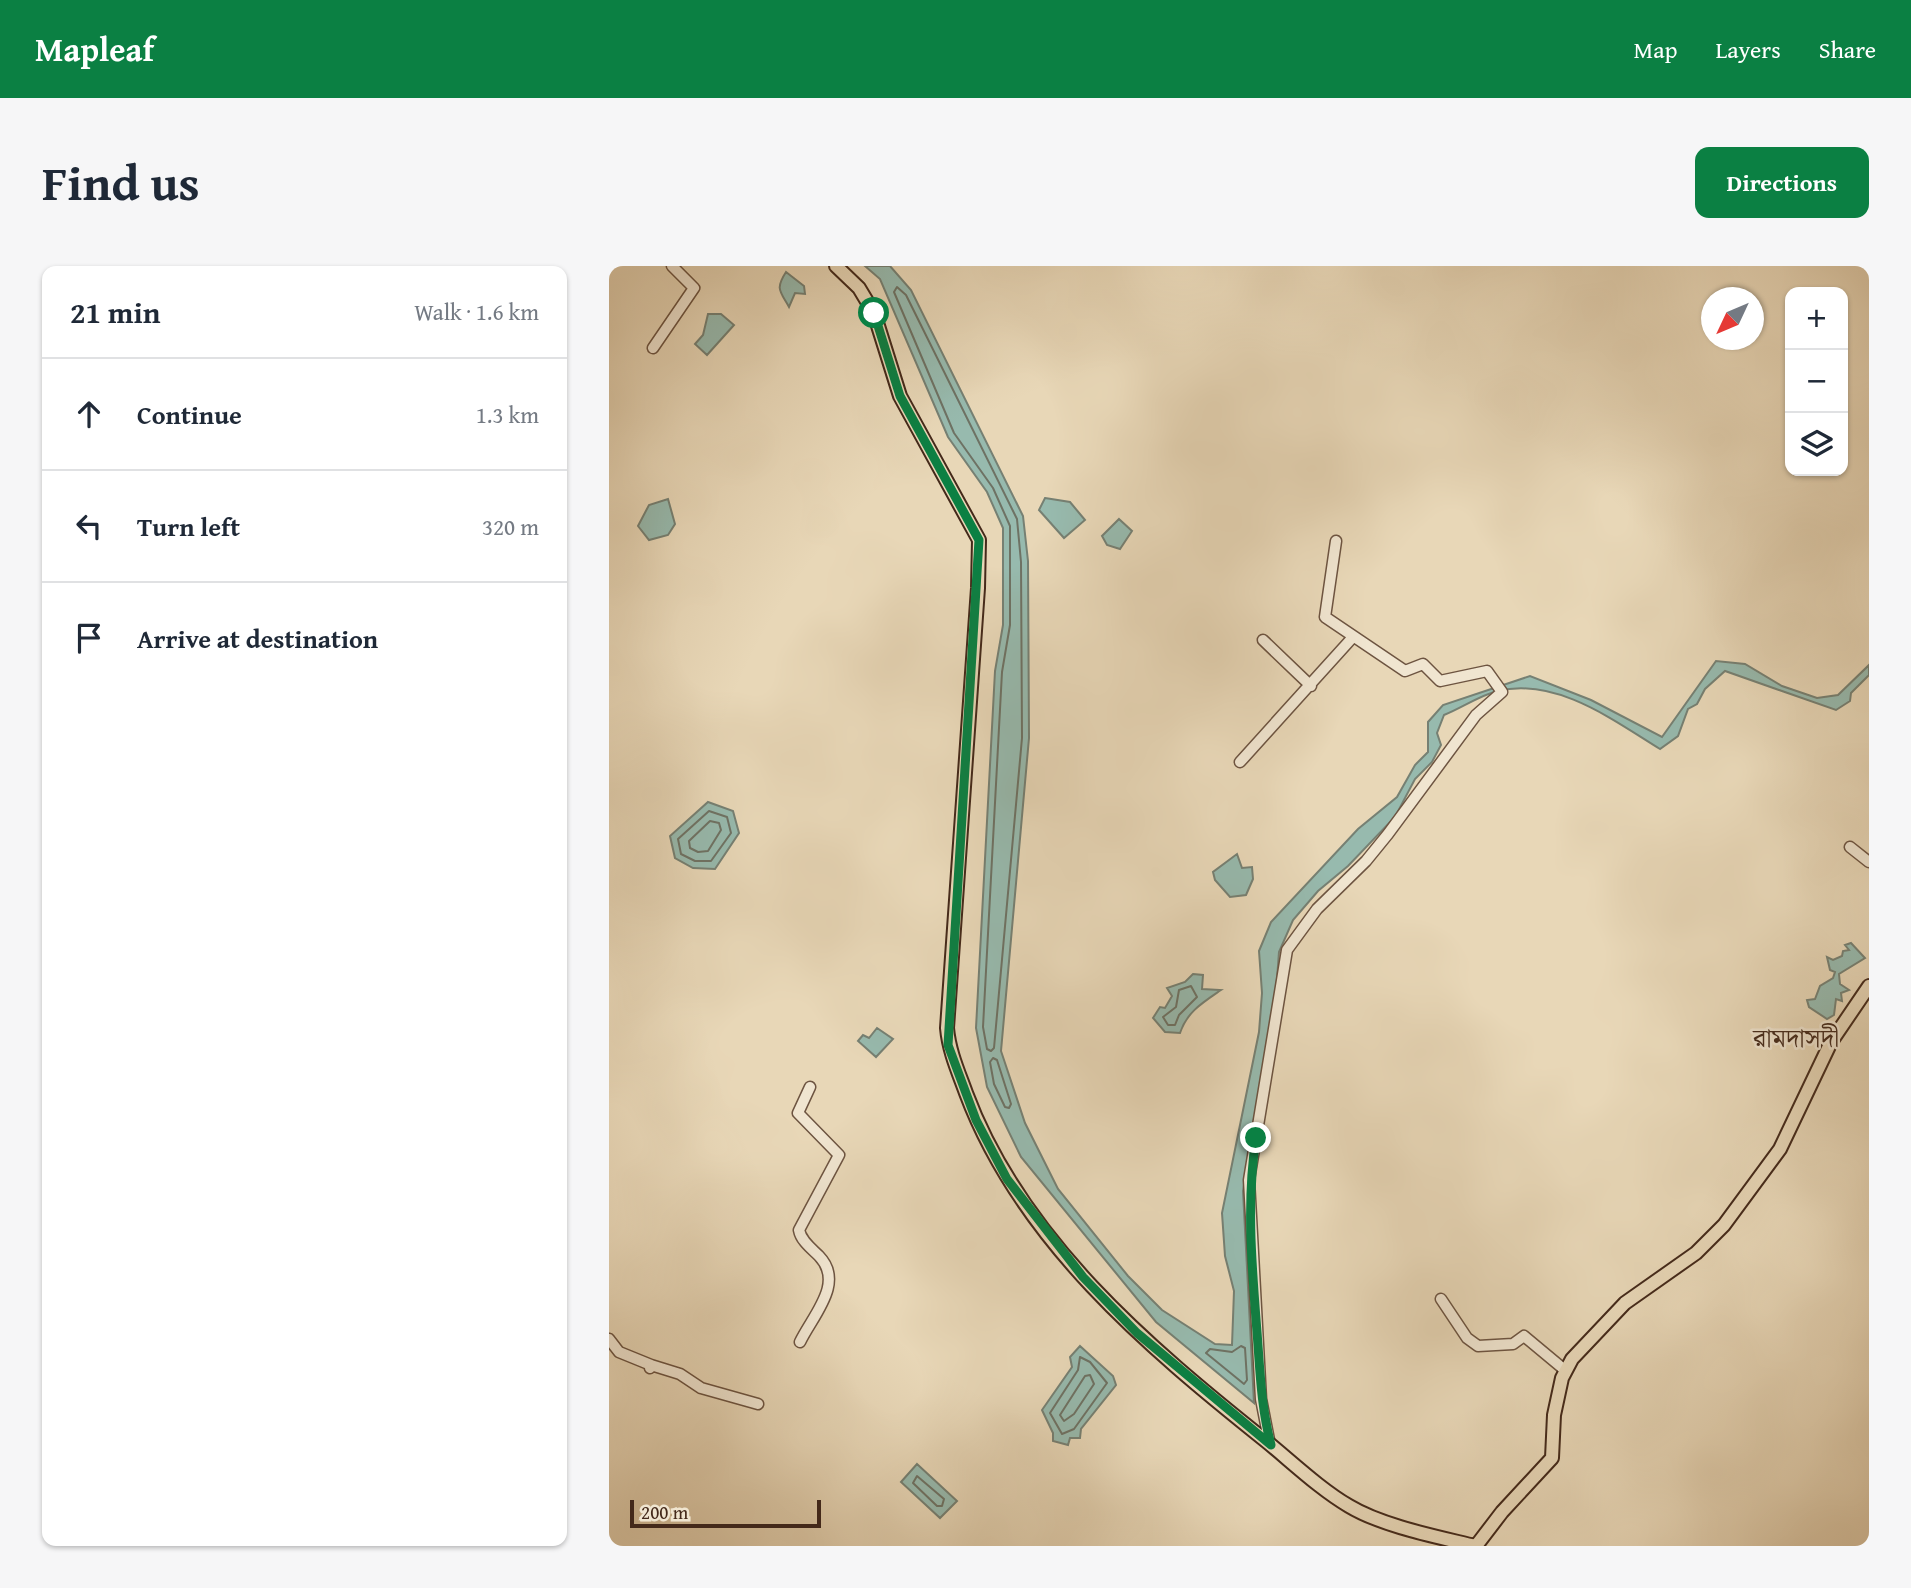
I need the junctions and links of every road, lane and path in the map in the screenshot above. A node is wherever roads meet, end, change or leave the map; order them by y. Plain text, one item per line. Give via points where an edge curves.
1 (672, 266) edge
2 (836, 266) edge
3 (653, 348) dead end
4 (1336, 541) dead end
5 (1353, 637) junction
6 (1263, 640) dead end
7 (1311, 686) junction
8 (1240, 762) dead end
9 (1850, 847) dead end
10 (1869, 862) edge
11 (1869, 986) edge
12 (810, 1087) dead end
13 (1441, 1299) dead end
14 (609, 1339) edge
15 (800, 1342) dead end
16 (1566, 1371) junction
17 (758, 1404) dead end
18 (1271, 1445) junction
19 (1476, 1546) edge

1 - 3 street via 694,288
2 - 18 main road via 867,300 900,396 979,540 947,1028 976,1120 1007,1179 1083,1277 1137,1333
4 - 5 street via 1325,617
5 - 7 street
5 - 18 street via 1405,671 1423,664 1440,681 1487,671 1502,692 1476,715 1388,834 1317,909 1287,950 1249,1180 1261,1399
6 - 7 street
7 - 8 street
9 - 10 street
11 - 16 main road via 1831,1042 1780,1149 1724,1225 1696,1253 1625,1303
12 - 15 street via 799,1113 839,1155 799,1230 824,1261 831,1278
13 - 16 street via 1478,1346 1513,1344 1524,1336
14 - 17 street via 619,1352 651,1367 680,1374 701,1388
16 - 19 main road via 1554,1415 1552,1458
18 - 19 main road via 1350,1507 1417,1532

